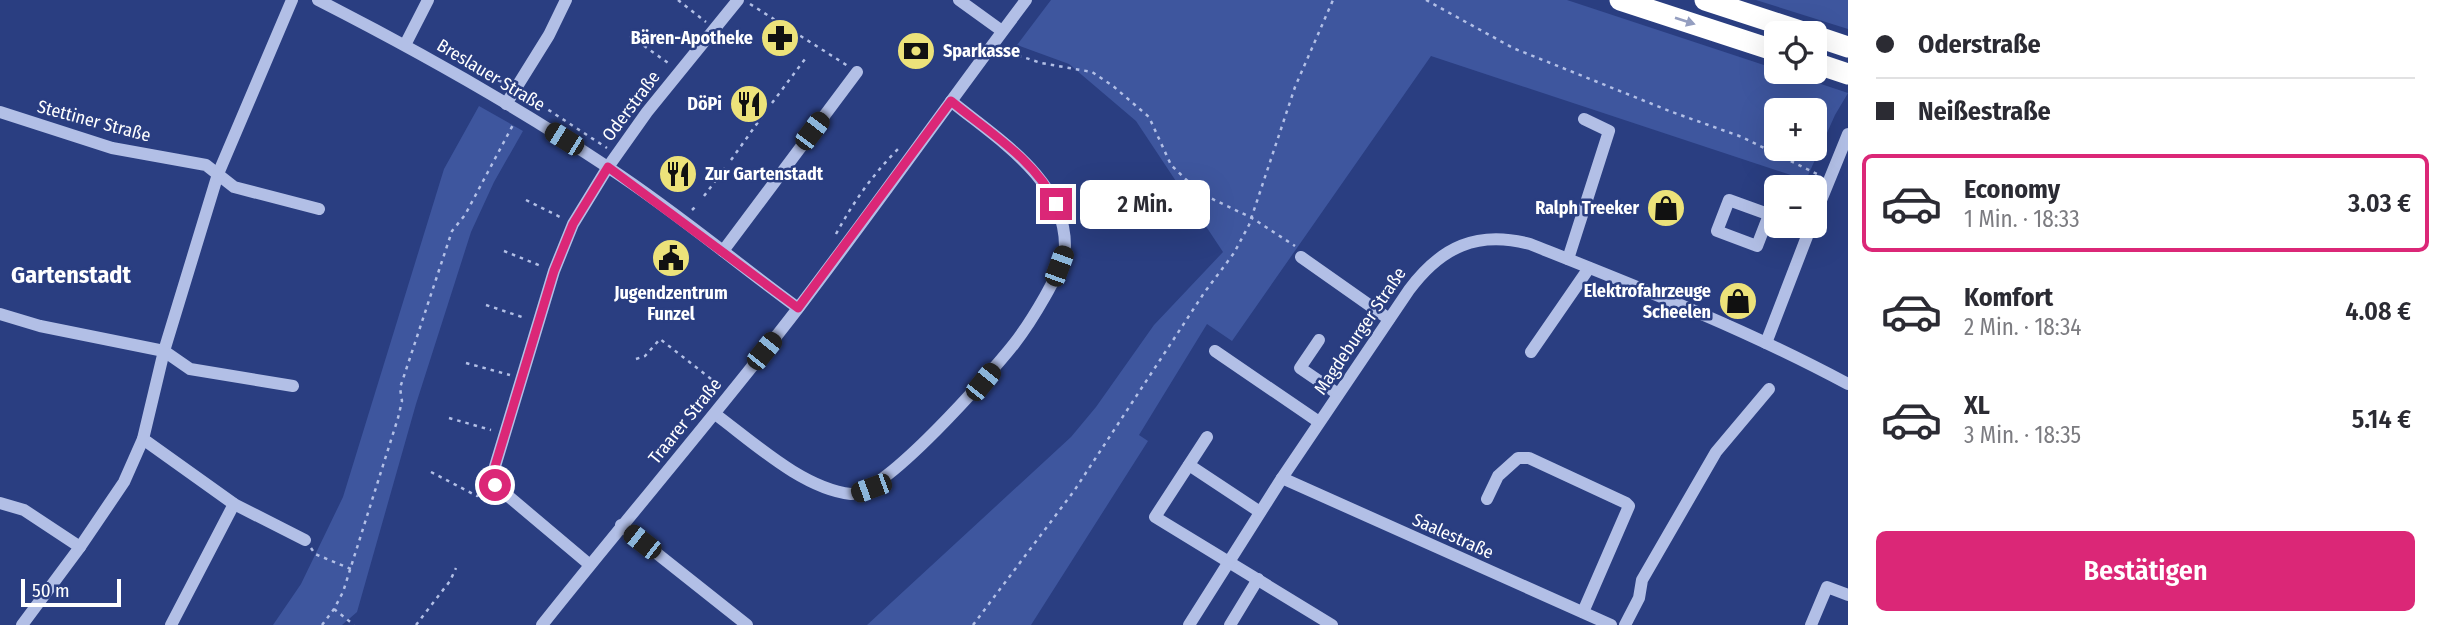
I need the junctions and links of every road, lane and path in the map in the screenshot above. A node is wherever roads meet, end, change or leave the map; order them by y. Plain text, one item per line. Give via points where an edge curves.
1 (292, 0) edge
2 (318, 0) edge
3 (428, 0) edge
4 (566, 0) edge
5 (678, 0) edge
6 (738, 0) edge
7 (744, 0) edge
8 (959, 0) edge
9 (1026, 0) edge
10 (1333, 0) edge
11 (1426, 0) edge
12 (1620, 0) edge
13 (1705, 0) edge
14 (1769, 21) edge
15 (714, 29) junction
16 (1002, 31) junction
17 (630, 36) dead end
18 (1827, 40) edge
19 (816, 44) junction
20 (405, 45) junction
21 (991, 46) junction
22 (1764, 47) edge
23 (1848, 47) edge
24 (811, 51) dead end
25 (805, 59) dead end
26 (1827, 67) edge
27 (680, 70) junction
28 (857, 72) joint
29 (1845, 73) edge
30 (951, 101) junction
31 (772, 103) dead end
32 (506, 104) junction
33 (766, 111) dead end
34 (0, 112) edge
35 (520, 112) junction
36 (1584, 119) dead end
37 (1848, 134) edge
38 (907, 140) dead end
39 (731, 160) dead end
40 (608, 167) junction
41 (725, 168) dead end
42 (218, 174) junction
43 (1829, 179) junction
44 (1827, 184) edge
45 (1196, 189) junction
46 (704, 196) dead end
47 (526, 200) dead end
48 (319, 209) dead end
49 (1252, 218) junction
50 (1170, 222) dead end
51 (573, 224) junction
52 (1803, 238) edge
53 (833, 241) dead end
54 (504, 251) dead end
55 (723, 251) junction
56 (1299, 252) joint
57 (1568, 259) junction
58 (1589, 268) junction
59 (554, 271) junction
60 (486, 305) dead end
61 (798, 308) junction
62 (0, 314) edge
63 (1390, 319) junction
64 (538, 322) junction
65 (1319, 340) dead end
66 (1766, 343) junction
67 (164, 351) junction
68 (1215, 351) dead end
69 (1531, 352) dead end
70 (636, 359) dead end
71 (466, 363) dead end
72 (520, 378) junction
73 (1848, 384) edge
74 (293, 386) dead end
75 (1769, 389) dead end
76 (730, 394) junction
77 (1338, 394) junction
78 (715, 414) junction
79 (449, 418) dead end
80 (1319, 422) junction
81 (505, 434) junction
82 (1207, 437) dead end
83 (143, 439) junction
84 (1189, 465) junction
85 (431, 472) dead end
86 (1282, 478) junction
87 (495, 485) junction
88 (1488, 499) dead end
89 (0, 503) edge
90 (234, 504) junction
91 (1260, 512) junction
92 (621, 526) junction
93 (304, 540) joint
94 (80, 547) junction
95 (1229, 561) junction
96 (590, 565) junction
97 (456, 568) dead end
98 (351, 569) junction
99 (1258, 579) junction
100 (1848, 595) edge
101 (334, 609) junction
102 (1583, 612) junction
103 (1605, 624) edge
104 (22, 625) edge
105 (171, 625) edge
106 (322, 625) edge
107 (354, 625) edge
108 (416, 625) edge
109 (542, 625) edge
110 (747, 625) edge
111 (973, 625) edge
112 (1189, 625) edge
113 (1230, 625) edge
114 (1332, 625) edge
115 (1625, 625) edge
116 (1811, 625) edge

1 - 42 street
2 - 20 street, Breslauer Straße
3 - 20 street
4 - 32 street
5 - 15 path
6 - 15 street, Oderstraße
7 - 19 path
8 - 16 street
9 - 16 street, Traarer Straße
10 - 49 path via 1295,87
11 - 43 path via 1513,48 1742,137
12 -> 22 highway
13 - 14 highway
15 - 27 street, Oderstraße
16 - 21 street, Traarer Straße
17 - 27 path
18 - 23 highway
19 - 24 path
19 - 28 path
20 - 32 street, Breslauer Straße
21 - 30 street, Traarer Straße
21 - 45 path via 1041,63 1092,72 1113,86 1149,117 1171,164
25 - 31 path
26 - 29 highway
27 - 40 street, Oderstraße
28 - 55 street
30 - 61 street, Traarer Straße
30 - 78 street via 1026,163 1049,189 1061,219 1066,248 1044,299 1015,342 919,447 871,488 855,494 832,490 794,473
32 - 35 street, Breslauer Straße
33 - 39 path
34 - 42 street, Stettiner Straße via 112,148 206,165
35 - 40 street, Breslauer Straße
35 - 98 path via 465,215 452,230 400,388 398,418
36 - 57 street via 1609,131
37 - 43 street
38 - 53 path via 876,170
40 - 51 street, Oderstraße
40 - 55 street, Breslauer Straße
41 - 46 path
42 - 48 street, Stettiner Straße via 234,187
42 - 67 street
43 - 44 street
45 - 49 path
45 - 50 path via 1175,206
47 - 51 path
49 - 56 path
49 - 111 path via 1234,253 1074,491
51 - 59 street, Oderstraße
52 - 66 street
54 - 59 path
55 - 61 street, Breslauer Straße
56 - 63 street
57 - 58 street, Magdeburger Straße
57 - 63 street, Magdeburger Straße via 1511,239 1470,242 1422,272
58 - 66 street, Magdeburger Straße
58 - 69 street
59 - 64 street, Oderstraße
60 - 64 path
61 - 76 street, Traarer Straße
62 - 67 street
63 - 77 street, Magdeburger Straße
64 - 72 street, Oderstraße
65 - 77 street via 1300,368
66 - 73 street, Magdeburger Straße
67 - 74 street via 190,369
67 - 83 street
68 - 80 street
70 - 76 path via 660,339
71 - 72 path
72 - 81 street, Oderstraße
75 - 115 street via 1716,452 1642,580 1639,598
76 - 78 street, Traarer Straße
77 - 80 street, Magdeburger Straße
78 - 92 street, Traarer Straße
79 - 81 path
80 - 86 street, Magdeburger Straße
81 - 87 street, Oderstraße via 493,473
82 - 84 street
83 - 90 street
83 - 94 street via 124,482
84 - 91 street
84 - 95 street via 1156,517
85 - 87 path via 477,496
86 - 91 street, Magdeburger Straße
86 - 102 street, Saalestraße
87 - 96 street
88 - 102 street via 1498,477 1518,458 1529,458 1629,506
89 - 94 street via 24,510
90 - 93 street
90 - 105 street
91 - 95 street, Magdeburger Straße
92 - 96 street, Traarer Straße
92 - 110 street
93 - 98 path via 315,554
94 - 104 street
95 - 99 street
95 - 112 street, Magdeburger Straße
96 - 109 street, Traarer Straße
97 - 108 path
98 - 101 path
99 - 113 street
99 - 114 street
100 - 116 street via 1827,587
101 - 106 path
101 - 107 path
102 - 103 street, Saalestraße

